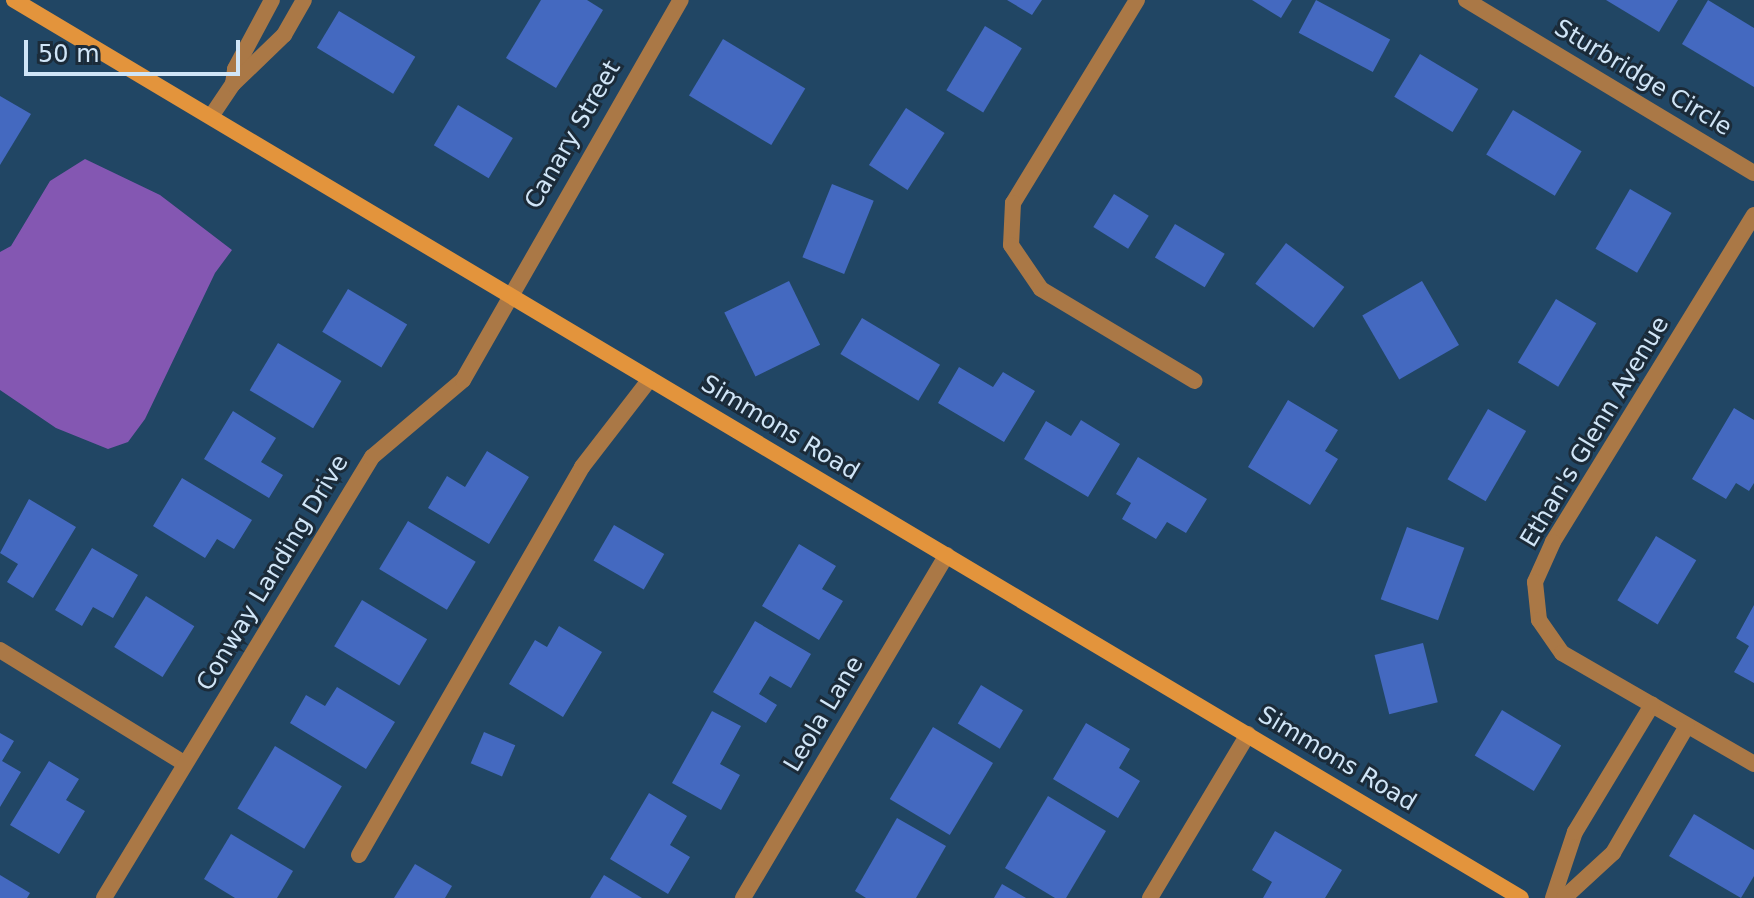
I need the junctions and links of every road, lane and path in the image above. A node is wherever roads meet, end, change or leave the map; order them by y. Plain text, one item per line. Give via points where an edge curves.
1 (14, 0) edge
2 (272, 0) edge
3 (304, 0) edge
4 (681, 0) edge
5 (1137, 0) edge
6 (1466, 0) edge
7 (233, 84) junction
8 (212, 115) junction
9 (1754, 173) edge
10 (1754, 215) edge
11 (508, 296) junction
12 (650, 379) junction
13 (1195, 381) dead end
14 (947, 555) junction
15 (0, 650) edge
16 (1652, 705) junction
17 (1687, 726) junction
18 (1248, 734) junction
19 (184, 763) junction
20 (1754, 764) edge
21 (359, 855) dead end
22 (104, 898) edge
23 (743, 898) edge
24 (1150, 898) edge
25 (1521, 898) edge
26 (1553, 898) edge
27 (1564, 898) edge

1 - 8 street, Simmons Road
2 - 7 street via 235,69
3 - 7 street via 284,35
4 - 11 street, Canary Street
5 - 13 street via 1013,203 1011,245 1041,289
6 - 9 street, Sturbridge Circle
7 - 8 street
8 - 11 street, Simmons Road
10 - 16 street, Ethan's Glenn Avenue via 1553,542 1535,582 1539,620 1562,653
11 - 12 street, Simmons Road
11 - 19 street, Conway Landing Drive via 463,380 372,457
12 - 14 street, Simmons Road
12 - 21 street via 582,467
14 - 18 street, Simmons Road
14 - 23 street, Leola Lane
15 - 19 street
16 - 17 street, Ethan's Glenn Avenue
16 - 26 street via 1575,832
17 - 20 street, Ethan's Glenn Avenue
17 - 27 street via 1613,853
18 - 24 street
18 - 25 street, Simmons Road
19 - 22 street, Conway Landing Drive

